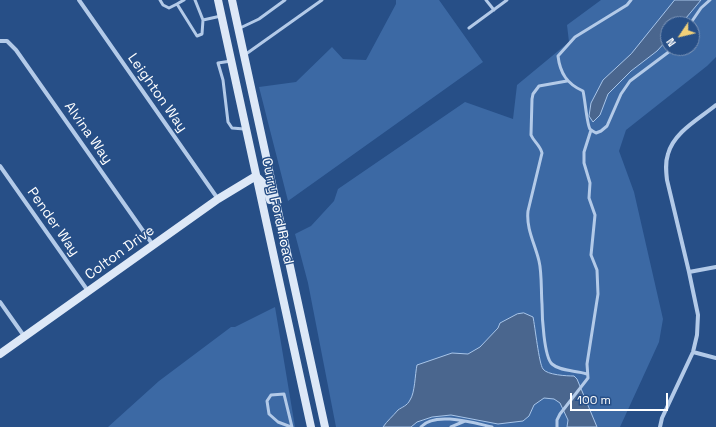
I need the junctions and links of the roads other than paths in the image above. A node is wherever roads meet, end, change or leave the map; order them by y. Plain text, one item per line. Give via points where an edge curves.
1 (79, 0) edge
2 (160, 0) edge
3 (184, 0) edge
4 (195, 0) edge
5 (218, 0) edge
6 (232, 0) edge
7 (285, 0) edge
8 (322, 0) edge
9 (486, 0) edge
10 (507, 0) edge
11 (631, 0) edge
12 (710, 0) edge
13 (177, 4) junction
14 (494, 10) junction
15 (221, 16) junction
16 (696, 16) edge
17 (203, 20) junction
18 (469, 28) dead end
19 (238, 29) junction
20 (225, 33) junction
21 (0, 41) edge
22 (244, 55) junction
23 (663, 56) edge
24 (231, 61) junction
25 (567, 81) junction
26 (716, 105) edge
27 (246, 129) junction
28 (591, 130) junction
29 (268, 164) junction
30 (0, 166) edge
31 (256, 176) junction
32 (218, 199) junction
33 (153, 245) junction
34 (716, 267) edge
35 (689, 272) junction
36 (89, 291) junction
37 (0, 302) edge
38 (304, 329) junction
39 (24, 337) junction
40 (693, 352) junction
41 (0, 354) edge
42 (716, 358) edge
43 (587, 374) junction
44 (465, 421) junction
45 (292, 427) edge
46 (311, 427) edge
47 (325, 427) edge
48 (421, 427) edge
49 (451, 427) edge
50 (492, 427) edge
51 (556, 427) edge
52 (660, 427) edge

1 - 32 street, Leighton Way
2 - 13 lane via 169,8
3 - 13 lane
4 - 17 lane
5 - 15 main road, Curry Ford Road
6 - 19 main road, Curry Ford Road
7 - 19 lane via 259,19
8 - 22 lane
9 - 14 lane
10 - 14 lane
11 - 25 lane via 575,37 558,56
12 - 16 lane
13 - 17 lane via 197,36 202,34
14 - 18 lane
15 - 17 lane
15 - 20 main road, Curry Ford Road
19 - 22 main road, Curry Ford Road
20 - 24 main road, Curry Ford Road
20 - 29 main road via 233,47 258,159
21 - 33 street, Alvina Way via 7,41 16,50
22 - 29 main road, Curry Ford Road
23 - 28 lane via 630,81 621,94 607,126 596,133
24 - 27 main road, Curry Ford Road
24 - 27 lane via 218,63 223,80 228,122 232,128
25 - 28 lane via 583,91
25 - 43 lane via 539,86 532,94 530,135 542,153 527,217 539,262 543,330 548,358 552,364 560,368
26 - 35 street via 682,132 668,154 666,166
27 - 31 main road, Curry Ford Road
28 - 43 lane via 584,152 584,163 590,183 589,198 595,215 591,255 597,270 598,294
29 - 38 main road, Curry Ford Road
30 - 36 street, Pender Way
31 - 32 main road, Colton Drive
31 - 38 main road via 263,181 268,190 296,315
31 - 46 main road, Curry Ford Road
32 - 33 main road, Colton Drive
33 - 36 main road, Colton Drive
34 - 35 street
35 - 40 street via 698,316
36 - 39 main road, Colton Drive
37 - 39 street
38 - 47 main road, Curry Ford Road
39 - 41 main road, Colton Drive
40 - 42 street
40 - 52 street
43 - 51 lane via 588,378 560,414
44 - 48 lane via 433,420
44 - 49 lane
44 - 50 lane
45 - 45 lane via 284,394 269,397 269,414 278,422

